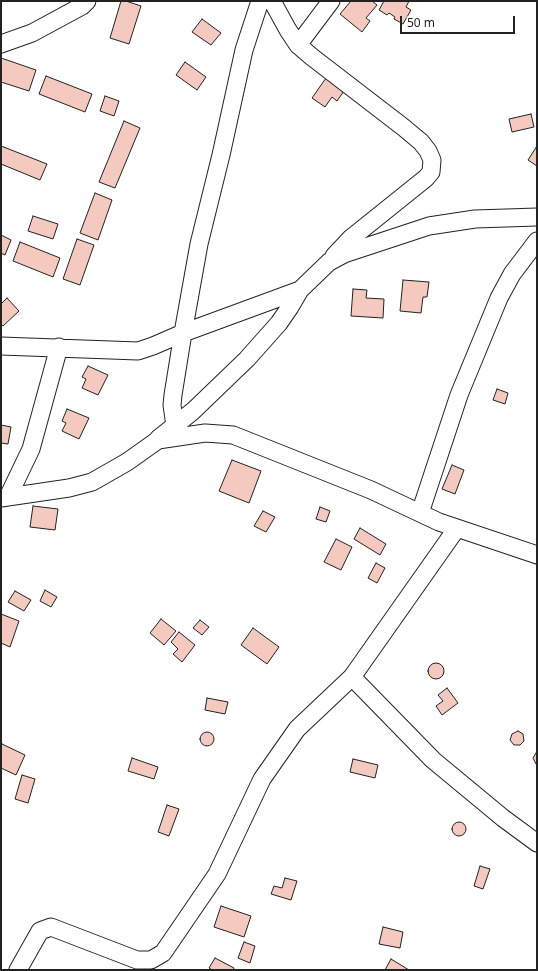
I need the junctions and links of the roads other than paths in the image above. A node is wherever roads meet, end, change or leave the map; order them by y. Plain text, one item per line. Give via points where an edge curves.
1 (87, 1) edge
2 (260, 1) edge
3 (272, 1) edge
4 (331, 1) edge
5 (1, 44) edge
6 (298, 45) junction
7 (537, 217) edge
8 (537, 241) edge
9 (328, 262) junction
10 (300, 290) junction
11 (183, 333) junction
12 (1, 346) edge
13 (59, 347) junction
14 (175, 426) junction
15 (158, 440) junction
16 (4, 497) edge
17 (420, 513) junction
18 (457, 528) junction
19 (537, 555) edge
20 (352, 677) junction
21 (537, 843) edge
22 (18, 970) edge

1 - 5 street via 32,34
2 - 11 street via 244,50 199,244
3 - 6 street
4 - 6 street
6 - 9 street via 421,142 432,160 431,172 426,178 350,239
7 - 9 street via 475,219 429,226 344,254
8 - 17 street via 512,274 496,306 459,395
9 - 10 street
10 - 11 street
10 - 14 street via 279,323 247,359
11 - 13 street via 138,351
11 - 14 street via 172,405
12 - 13 street
13 - 16 street via 31,449
14 - 15 street
15 - 16 street via 92,482 69,488
15 - 17 street via 205,433 233,435 371,490
17 - 18 street
18 - 19 street
18 - 20 street
20 - 21 street via 433,760
20 - 22 street via 297,729 262,779 217,874 163,953 151,960 137,960 51,928 40,931

